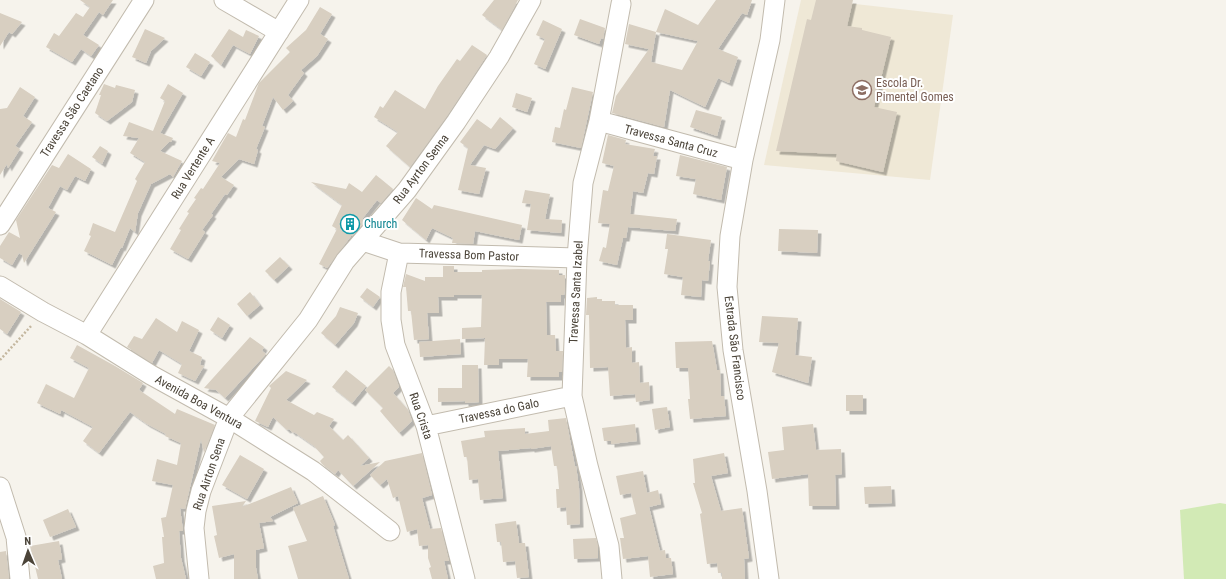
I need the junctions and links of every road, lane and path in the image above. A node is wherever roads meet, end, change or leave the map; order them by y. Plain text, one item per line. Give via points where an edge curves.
1 (144, 0) edge
2 (224, 0) edge
3 (298, 0) edge
4 (775, 0) edge
5 (529, 3) edge
6 (621, 4) dead end
7 (279, 32) junction
8 (599, 121) junction
9 (743, 160) junction
10 (0, 224) edge
11 (363, 241) junction
12 (399, 252) junction
13 (577, 258) junction
14 (0, 286) edge
15 (43, 312) junction
16 (86, 335) junction
17 (0, 360) edge
18 (572, 396) junction
19 (229, 418) junction
20 (426, 426) junction
21 (0, 487) edge
22 (390, 531) dead end
23 (20, 579) edge
24 (199, 579) edge
25 (465, 579) edge
26 (612, 579) edge
27 (769, 579) edge

1 - 10 street, Travessa São Caetano
2 - 7 street
3 - 7 street, Rua Vertente A
4 - 9 street, Estrada São Francisco via 770,40
5 - 11 street, Rua Ayrton Senna via 499,57 456,122 407,190
6 - 8 street, Travessa Santa Izabel
7 - 16 street, Rua Vertente A
8 - 9 street, Travessa Santa Cruz
8 - 13 street, Travessa Santa Izabel via 583,183
9 - 27 street, Estrada São Francisco via 730,236 727,287 733,350
11 - 12 street, Travessa Bom Pastor
11 - 19 street, Rua Ayrton Senna via 345,261 308,320
12 - 13 street, Travessa Bom Pastor
12 - 20 street, Rua Crista via 391,292 391,320 395,345
13 - 18 street, Travessa Santa Izabel
14 - 15 street, Avenida Boa Ventura
15 - 16 street, Avenida Boa Ventura
15 - 17 path
16 - 19 street, Avenida Boa Ventura
18 - 20 street, Travessa do Galo
18 - 26 street, Travessa Santa Izabel via 609,546
19 - 22 street, Avenida Boa Ventura via 313,471
19 - 24 street, Rua Airton Sena via 196,511 194,528
20 - 25 street, Rua Crista
21 - 23 street via 16,537

